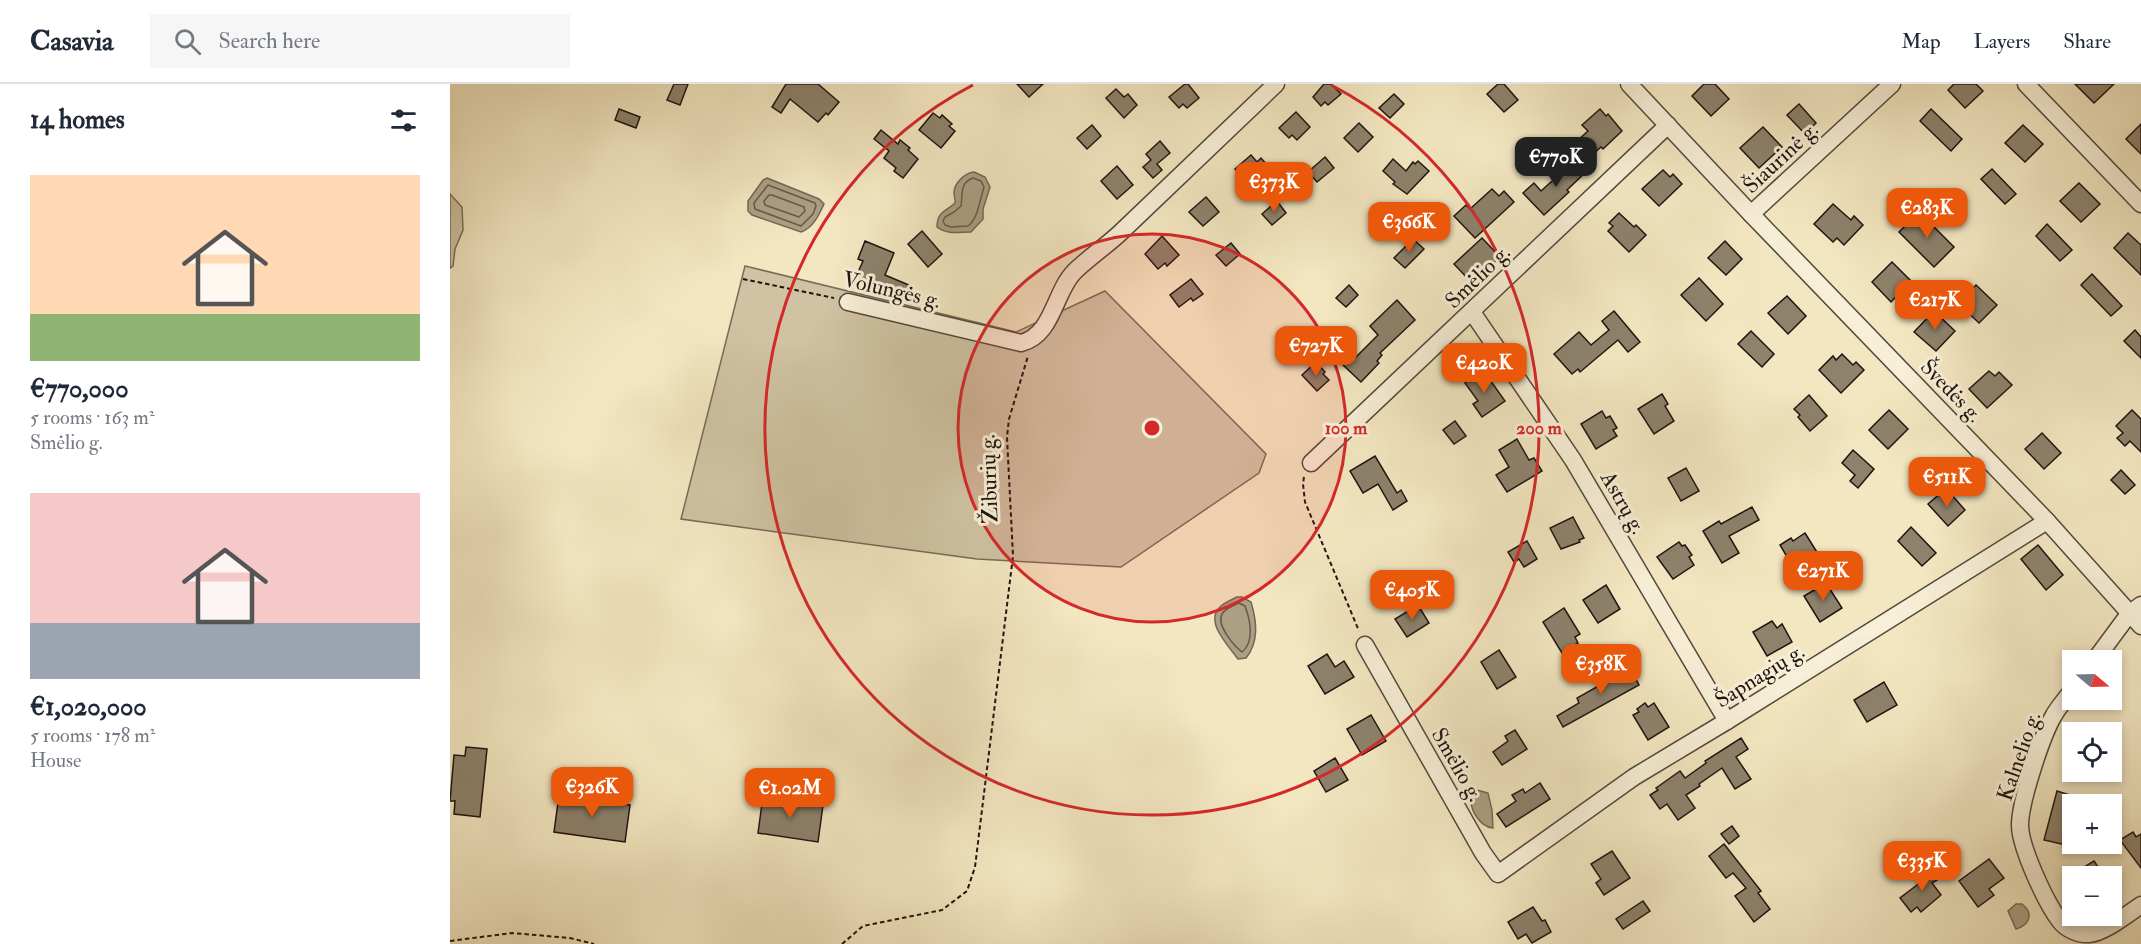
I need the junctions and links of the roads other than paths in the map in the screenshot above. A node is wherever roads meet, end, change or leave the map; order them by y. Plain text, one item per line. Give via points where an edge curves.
1 (1276, 84) edge
2 (1629, 84) edge
3 (1892, 84) edge
4 (2026, 84) edge
5 (1668, 125) junction
6 (2141, 204) edge
7 (1751, 214) junction
8 (848, 302) road end
9 (1472, 312) junction
10 (1311, 464) road end
11 (2047, 521) junction
12 (2137, 615) edge
13 (1365, 645) road end
14 (2104, 650) edge
15 (2062, 704) edge
16 (1727, 721) junction
17 (1498, 874) joint
18 (2141, 905) edge

1 - 8 street, Volungės g. via 1073,273 1046,324 1030,341 1021,344
2 - 5 street, Švedės g.
3 - 7 street, Šiaurinė g.
4 - 6 street
5 - 7 street, Švedės g.
5 - 9 street, Smėlio g.
7 - 11 street, Švedės g.
9 - 10 street, Smėlio g.
9 - 16 street, Astrų g. via 1573,460
11 - 12 street, Švedės g.
11 - 16 street, Šapnagių g.
12 - 14 street
13 - 17 street, Smėlio g.
15 - 18 street, Kalnelio g. via 2046,731 2024,798 2020,824 2032,870 2061,922 2069,929 2089,934 2101,931
16 - 17 street, Šapnagių g. via 1634,777

